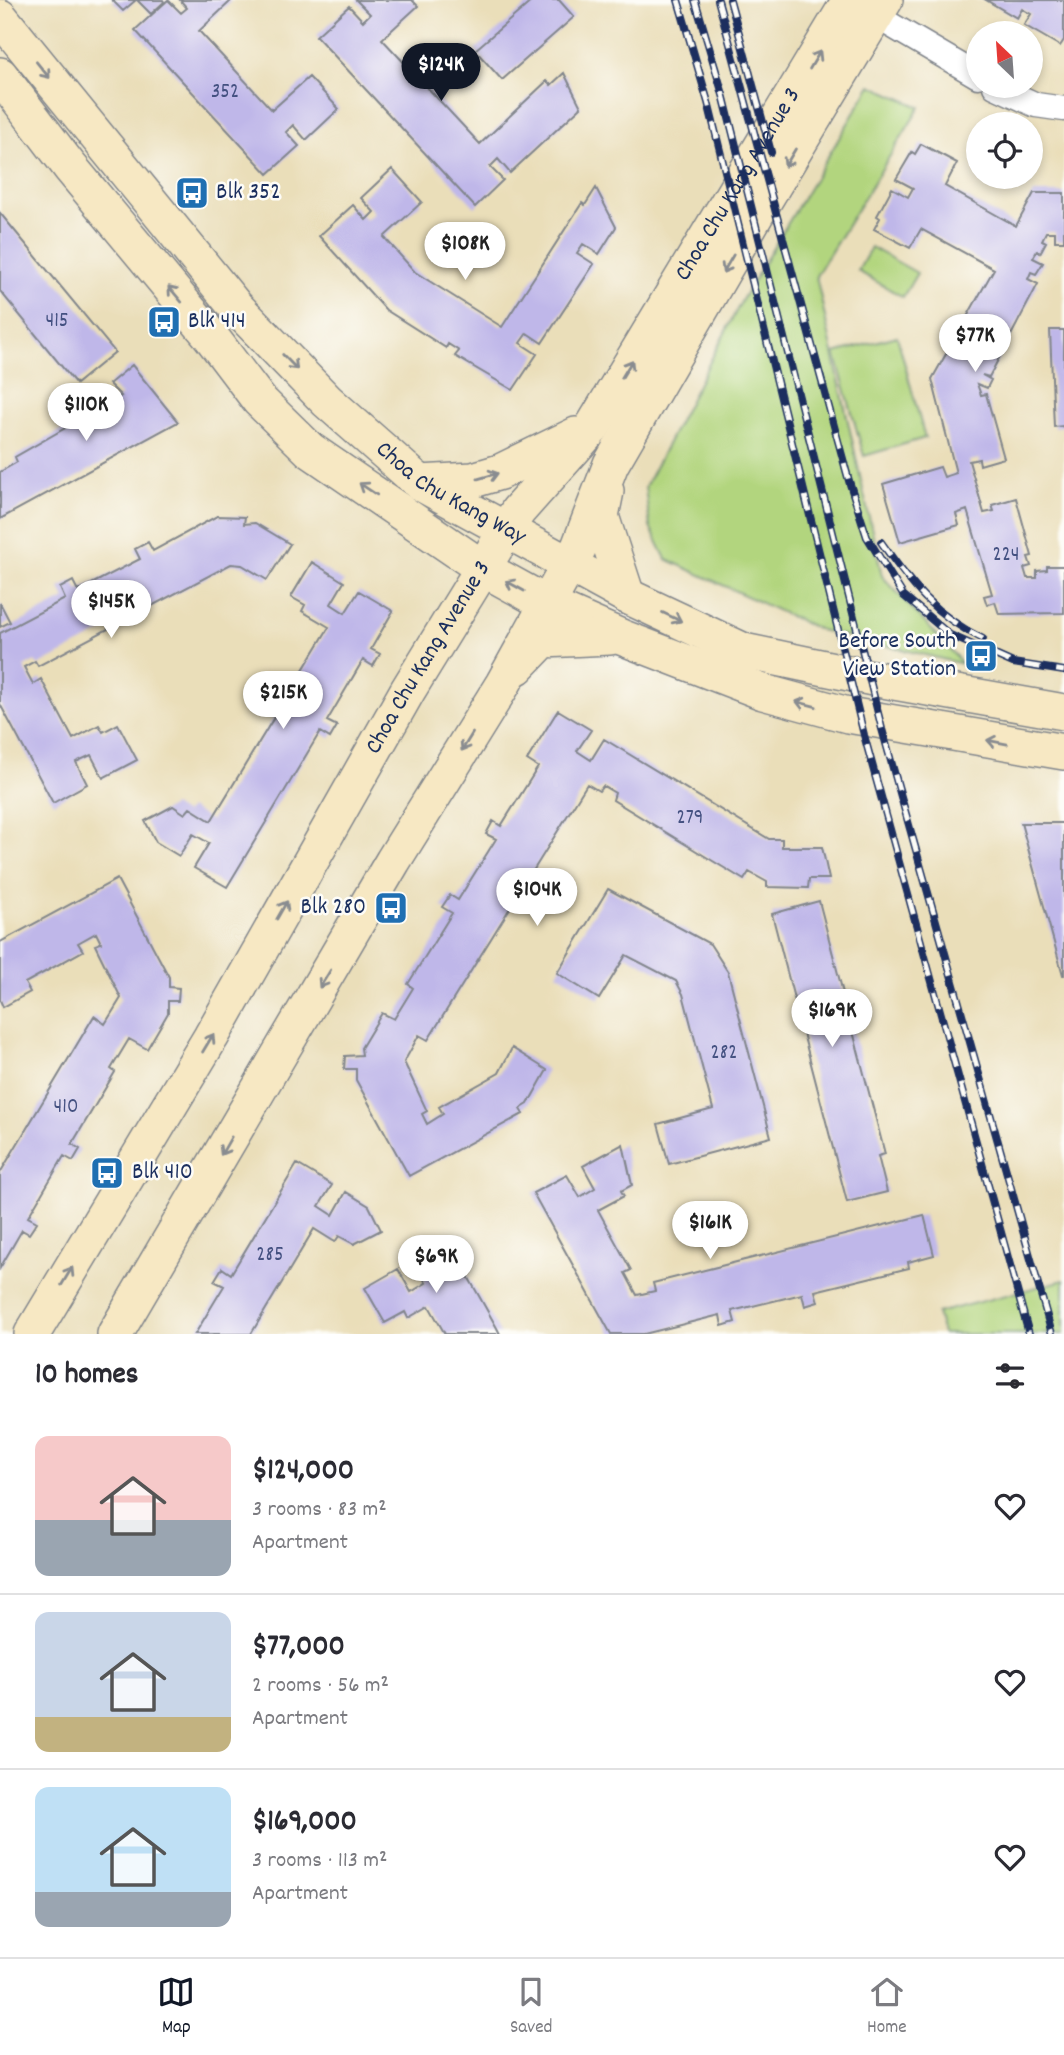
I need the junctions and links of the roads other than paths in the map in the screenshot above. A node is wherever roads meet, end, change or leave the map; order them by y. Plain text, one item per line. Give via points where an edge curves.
1 (861, 3) edge
2 (0, 16) edge
3 (966, 69) edge
4 (0, 75) edge
5 (1022, 98) edge
6 (1064, 109) edge
7 (592, 428) junction
8 (611, 464) junction
9 (420, 483) junction
10 (425, 527) junction
11 (507, 529) junction
12 (568, 563) junction
13 (484, 569) junction
14 (627, 596) junction
15 (546, 603) junction
16 (621, 637) junction
17 (430, 654) junction
18 (503, 684) junction
19 (1064, 712) edge
20 (1064, 752) edge
21 (32, 1334) edge
22 (115, 1334) edge

1 - 3 street
7 -> 1 main road, Choa Chu Kang Avenue 3
1 -> 8 main road, Choa Chu Kang Avenue 3
2 -> 9 main road, Choa Chu Kang Way via 236,307 327,401
10 -> 4 main road, Choa Chu Kang Way via 310,450 260,400
5 - 6 street
9 -> 7 main road via 473,480 500,472
7 - 11 main road, Choa Chu Kang Avenue 3
8 - 12 main road, Choa Chu Kang Avenue 3 via 579,547
8 - 14 main road via 601,516
9 - 11 main road, Choa Chu Kang Way
10 - 13 main road, Choa Chu Kang Way
10 - 17 main road via 447,557 453,595
11 - 12 main road, Choa Chu Kang Way
11 - 13 main road, Choa Chu Kang Avenue 3
12 - 14 main road, Choa Chu Kang Way
12 - 15 main road, Choa Chu Kang Avenue 3
15 -> 13 main road, Choa Chu Kang Way
13 - 17 main road, Choa Chu Kang Avenue 3
14 -> 19 main road, Choa Chu Kang Way via 744,651 877,680
15 - 16 main road, Choa Chu Kang Way
15 - 18 main road, Choa Chu Kang Avenue 3
16 - 18 main road via 543,640
20 -> 16 main road, Choa Chu Kang Way via 848,715 763,692
21 -> 17 main road, Choa Chu Kang Avenue 3 via 211,1037
18 -> 22 main road, Choa Chu Kang Avenue 3

